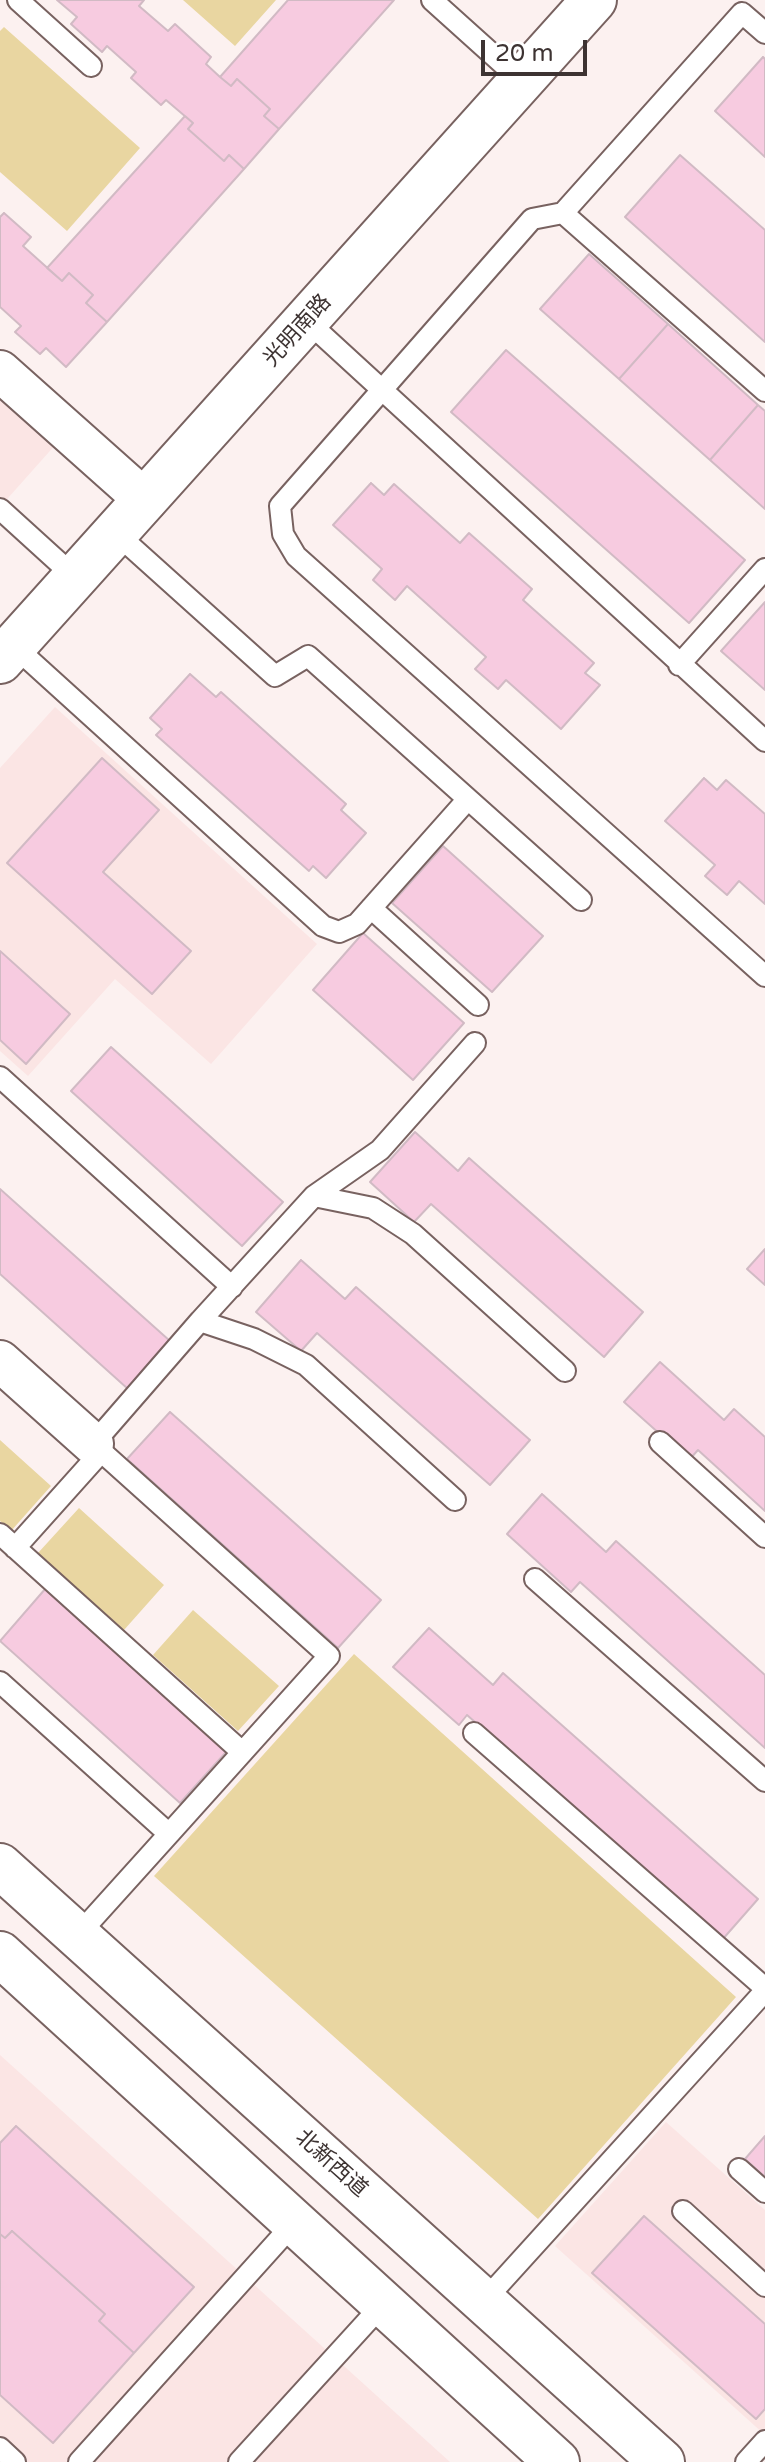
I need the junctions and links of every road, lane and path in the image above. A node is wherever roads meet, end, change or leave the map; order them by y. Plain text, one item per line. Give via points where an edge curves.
1 (18, 0) edge
2 (432, 0) edge
3 (594, 0) edge
4 (765, 33) edge
5 (91, 66) dead end
6 (522, 81) junction
7 (563, 213) junction
8 (307, 321) junction
9 (0, 371) edge
10 (380, 389) junction
11 (765, 391) edge
12 (146, 501) junction
13 (0, 509) edge
14 (117, 534) junction
15 (765, 569) edge
16 (76, 578) junction
17 (7, 654) edge
18 (679, 665) junction
19 (765, 741) edge
20 (468, 799) junction
21 (581, 900) dead end
22 (371, 908) junction
23 (765, 976) edge
24 (478, 1005) dead end
25 (475, 1043) dead end
26 (0, 1077) edge
27 (314, 1196) junction
28 (232, 1287) junction
29 (200, 1321) junction
30 (0, 1361) edge
31 (565, 1371) dead end
32 (660, 1442) dead end
33 (97, 1448) junction
34 (455, 1500) dead end
35 (765, 1537) edge
36 (8, 1541) edge
37 (535, 1579) dead end
38 (0, 1682) edge
39 (474, 1733) dead end
40 (242, 1752) junction
41 (765, 1781) edge
42 (169, 1834) junction
43 (0, 1866) edge
44 (77, 1936) junction
45 (0, 1954) edge
46 (765, 1989) edge
47 (739, 2169) dead end
48 (765, 2192) edge
49 (683, 2211) dead end
50 (294, 2223) junction
51 (765, 2286) edge
52 (483, 2302) junction
53 (383, 2304) junction
54 (765, 2441) edge
55 (0, 2448) edge
56 (15, 2462) edge
57 (79, 2462) edge
58 (239, 2462) edge
59 (557, 2462) edge
60 (662, 2462) edge
61 (746, 2462) edge

1 - 5 lane
2 - 6 lane
3 - 6 main road, 光明南路
4 - 7 lane via 742,13
6 - 8 main road, 光明南路
7 - 10 lane via 532,219
7 - 11 lane
8 - 10 lane
8 - 12 main road, 光明南路
9 - 12 street
10 - 18 lane
10 - 23 lane via 280,506 283,534 296,556
12 - 14 main road, 光明南路
13 - 16 lane
14 - 16 main road, 光明南路
14 - 20 lane via 275,676 308,656
15 - 18 lane
16 - 17 main road, 光明南路
17 - 22 lane via 323,926 339,932 357,924
18 - 19 lane
20 - 21 lane
20 - 22 lane
22 - 24 lane
25 - 27 lane via 380,1150
26 - 28 lane
27 - 28 lane
27 - 31 lane via 373,1208 413,1234
28 - 29 lane
29 - 33 lane
29 - 34 lane via 254,1339 306,1365
30 - 33 street
32 - 35 lane
33 - 36 lane
33 - 40 lane via 329,1656
36 - 40 lane
37 - 41 lane
38 - 42 lane
39 - 46 lane
40 - 42 lane
42 - 44 lane
43 - 44 main road, 北新西道
44 - 52 main road, 北新西道
45 - 50 main road
46 - 52 lane
47 - 48 lane
49 - 51 lane
50 - 53 main road
50 - 57 lane
52 - 60 main road, 北新西道
53 - 58 lane
53 - 59 main road
54 - 61 lane
55 - 56 lane

